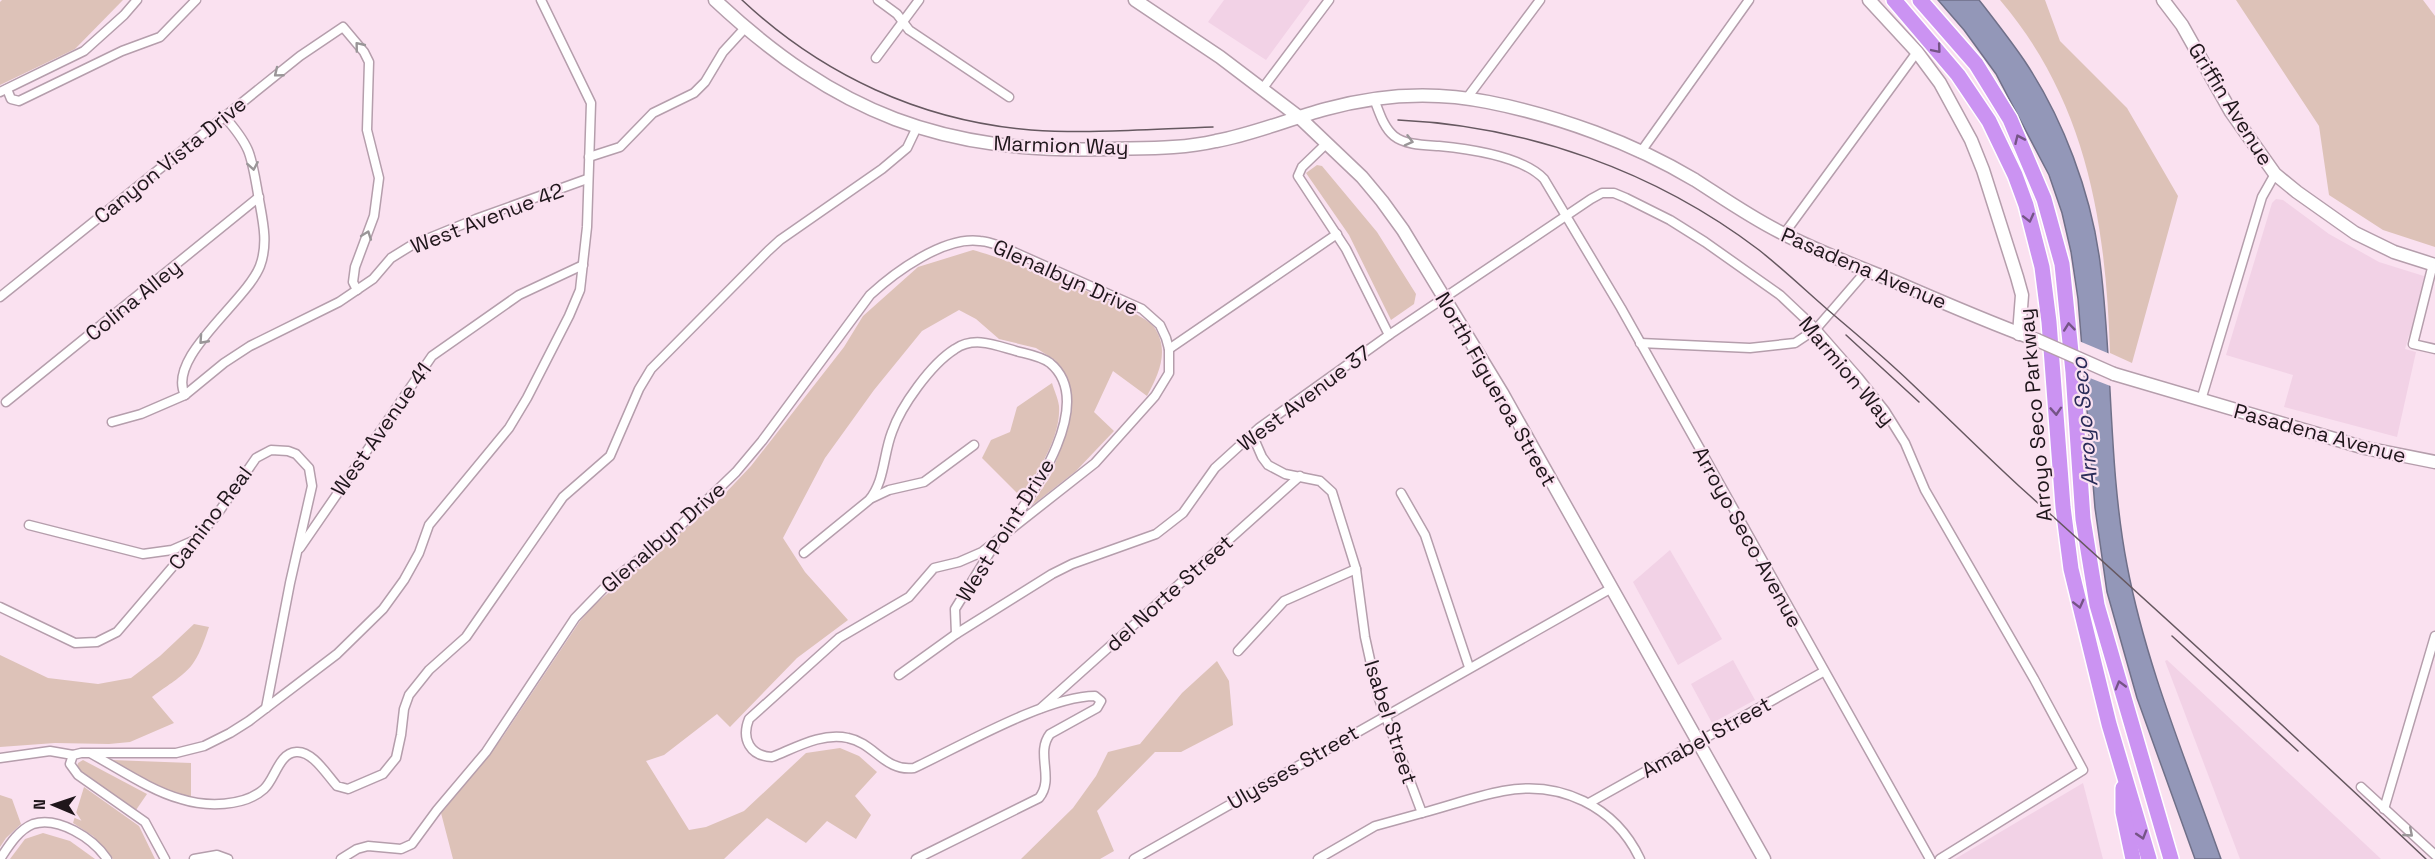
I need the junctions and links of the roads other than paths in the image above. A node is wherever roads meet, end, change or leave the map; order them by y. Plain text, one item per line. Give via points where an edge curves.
1 (137, 0) edge
2 (196, 0) edge
3 (541, 0) edge
4 (715, 0) edge
5 (878, 0) edge
6 (919, 0) edge
7 (1135, 0) edge
8 (1329, 0) edge
9 (1749, 0) edge
10 (1869, 0) edge
11 (1894, 0) edge
12 (1920, 0) edge
13 (2163, 0) edge
14 (1537, 1) edge
15 (903, 21) junction
16 (745, 28) junction
17 (1917, 52) junction
18 (876, 58) dead end
19 (1263, 88) junction
20 (4, 90) edge
21 (1009, 97) dead end
22 (1467, 98) junction
23 (1374, 99) junction
24 (224, 116) junction
25 (1299, 117) junction
26 (917, 128) junction
27 (1327, 143) junction
28 (1640, 153) junction
29 (589, 157) junction
30 (2275, 174) junction
31 (587, 179) junction
32 (259, 197) junction
33 (1566, 216) junction
34 (1336, 234) junction
35 (1784, 234) junction
36 (2434, 264) edge
37 (584, 265) junction
38 (1866, 271) junction
39 (357, 290) junction
40 (0, 297) edge
41 (1443, 298) junction
42 (1816, 329) junction
43 (2019, 334) junction
44 (1389, 335) junction
45 (1640, 343) junction
46 (1169, 349) junction
47 (2435, 349) edge
48 (185, 395) junction
49 (2201, 400) junction
50 (6, 402) dead end
51 (112, 422) dead end
52 (1252, 434) junction
53 (974, 445) dead end
54 (2435, 462) edge
55 (1300, 476) junction
56 (1401, 493) dead end
57 (869, 500) junction
58 (29, 525) dead end
59 (198, 538) junction
60 (999, 538) junction
61 (804, 553) dead end
62 (295, 562) junction
63 (1356, 569) junction
64 (1610, 588) junction
65 (0, 607) edge
66 (956, 634) junction
67 (2435, 636) edge
68 (1238, 651) dead end
69 (1469, 667) junction
70 (1823, 672) junction
71 (898, 675) dead end
72 (266, 708) junction
73 (1039, 710) junction
74 (1385, 715) junction
75 (1697, 741) junction
76 (2135, 741) junction
77 (90, 753) junction
78 (73, 755) junction
79 (0, 758) edge
80 (2123, 770) junction
81 (2361, 787) dead end
82 (1589, 803) junction
83 (2384, 809) junction
84 (1422, 813) junction
85 (2435, 855) edge
86 (0, 859) edge
87 (107, 859) edge
88 (165, 859) edge
89 (194, 859) edge
90 (228, 859) edge
91 (341, 859) edge
92 (916, 859) edge
93 (1134, 859) edge
94 (1317, 859) edge
95 (1640, 859) edge
96 (1764, 859) edge
97 (1930, 859) edge
98 (1940, 859) edge
99 (2133, 859) edge
100 (2149, 859) edge
101 (2171, 859) edge
102 (2179, 859) edge

1 - 20 street via 84,51
2 - 20 street via 160,37 19,101 11,99
3 - 29 street via 591,103
4 - 16 main road, Marmion Way
5 - 15 street
6 - 15 street
7 - 19 main road, North Figueroa Street
8 - 19 street
9 - 28 street
10 - 17 main road
11 -> 80 highway, Arroyo Seco Parkway via 1958,75 1989,122 2026,205 2042,267 2049,322 2071,569
76 -> 12 highway, Arroyo Seco Parkway via 2097,605 2083,519 2062,264 2044,199 2010,119 1976,64
13 - 30 main road, Griffin Avenue via 2182,25 2230,112
14 - 22 street
15 - 18 street
15 - 21 street via 909,30
16 - 26 main road, Marmion Way via 840,94
16 - 29 street via 694,93 653,113 620,147
17 - 35 street
17 - 43 main road via 1956,110 1983,170 2022,296
19 - 25 main road, North Figueroa Street
22 - 23 main road, Pasadena Avenue via 1412,95
22 - 28 main road, Pasadena Avenue via 1541,115
23 - 25 main road, Pasadena Avenue
23 -> 33 street via 1386,127 1403,141 1510,159 1537,171
24 -> 32 street via 247,144
39 -> 24 street, Canyon Vista Drive via 353,282 355,267 374,216 379,178 367,130 369,62 364,52 343,27
24 - 40 street, Canyon Vista Drive
25 - 26 main road, Marmion Way via 1215,142 1076,150 995,145
25 - 27 main road, North Figueroa Street
26 - 77 street via 908,148 780,240 651,369 610,456 563,497 466,637 429,670 409,695 396,758 383,774 343,789 308,755 298,751 284,758 263,790 243,801 198,802 175,797
27 - 34 street via 1298,176
27 - 41 main road, North Figueroa Street via 1382,201
28 - 35 main road, Pasadena Avenue
29 - 31 street
30 - 36 main road, Griffin Avenue via 2355,233 2394,252
30 - 49 street via 2262,197
31 - 37 street
31 - 39 street, West Avenue 42 via 412,245 391,258
32 -> 48 street via 265,237 260,266 185,363 181,387
32 - 50 street, Colina Alley
33 - 41 street, West Avenue 37
33 - 42 street, Marmion Way via 1602,193 1626,198 1670,220 1731,259 1780,295
33 - 45 street, Arroyo Seco Avenue
34 - 44 street
34 - 46 street
35 - 38 main road, Pasadena Avenue
36 - 47 street via 2413,344
37 - 62 street, West Avenue 41 via 519,295 432,356 300,548
37 - 72 street via 577,300 527,398 509,428 429,525 419,553 390,599 345,648
38 - 42 street
38 - 43 main road, Pasadena Avenue
39 - 48 street, West Avenue 42 via 250,346
41 - 44 street, West Avenue 37
41 - 64 main road, North Figueroa Street via 1502,393
42 - 45 street via 1795,343 1776,346
42 - 98 street, Marmion Way via 1885,411 1905,443 1925,490 2083,770
43 - 49 main road, Pasadena Avenue, bridge via 2114,374
44 - 52 street, West Avenue 37
45 - 70 street, Arroyo Seco Avenue
46 - 60 street via 1169,373 1155,396 1086,470
46 - 91 street, Glenalbyn Drive via 1160,325 1142,309 998,245 967,241 902,268 870,295 736,472 680,527 608,584 575,618 486,752 412,844 401,849 368,846
48 - 51 street, West Avenue 42
49 - 54 main road, Pasadena Avenue via 2365,448
52 - 55 street, Isabel Street via 1268,465 1276,471
52 - 66 street, West Avenue 37 via 1215,468 1183,513 1156,534 1072,564
53 - 57 street via 924,482 889,490
55 - 63 street, Isabel Street via 1320,481 1332,492
55 - 73 street, del Norte Street
56 - 69 street via 1425,536
57 - 60 street, West Point Drive via 880,483 899,416 931,371 966,343 998,345 1052,365 1068,400 1049,465
57 - 61 street, West Point Drive
58 - 59 street via 143,554 172,550
59 - 62 street, Camino Real via 256,458 271,450 288,451 304,460 312,477
59 - 65 street, Camino Real via 117,632 97,642 75,643
60 - 66 street, West Point Drive via 955,609
60 - 73 street via 972,558 934,568 909,597 838,638 754,714 745,735 757,754 772,757 816,740 846,737 905,770
62 - 72 street, Camino Real
63 - 68 street via 1284,602
63 - 74 street, Isabel Street via 1369,657
64 - 69 street, Ulysses Street
64 - 75 main road, North Figueroa Street
66 - 71 street, West Avenue 37
67 - 83 street
69 - 74 street, Ulysses Street
70 - 75 street, Amabel Street
70 - 97 street, Arroyo Seco Avenue
72 - 77 street via 230,733 190,751
73 - 92 street via 1085,696 1101,700 1097,708 1045,740 1046,782 1039,798
74 - 84 street, Isabel Street
74 - 93 street, Ulysses Street
75 - 82 street, Amabel Street
75 - 96 main road, North Figueroa Street
76 - 101 highway, Arroyo Seco Parkway
76 - 102 highway
77 - 78 street
78 - 79 street via 50,751
78 - 88 street via 70,764 78,774 145,822
80 - 99 highway via 2123,812
80 -> 100 highway, Arroyo Seco Parkway
81 - 83 street
82 - 84 street via 1555,791 1520,789
82 - 95 street via 1616,822
83 -> 85 street
84 - 94 street via 1375,826
86 - 87 street via 22,830 46,822 86,838
89 - 90 street via 209,855

